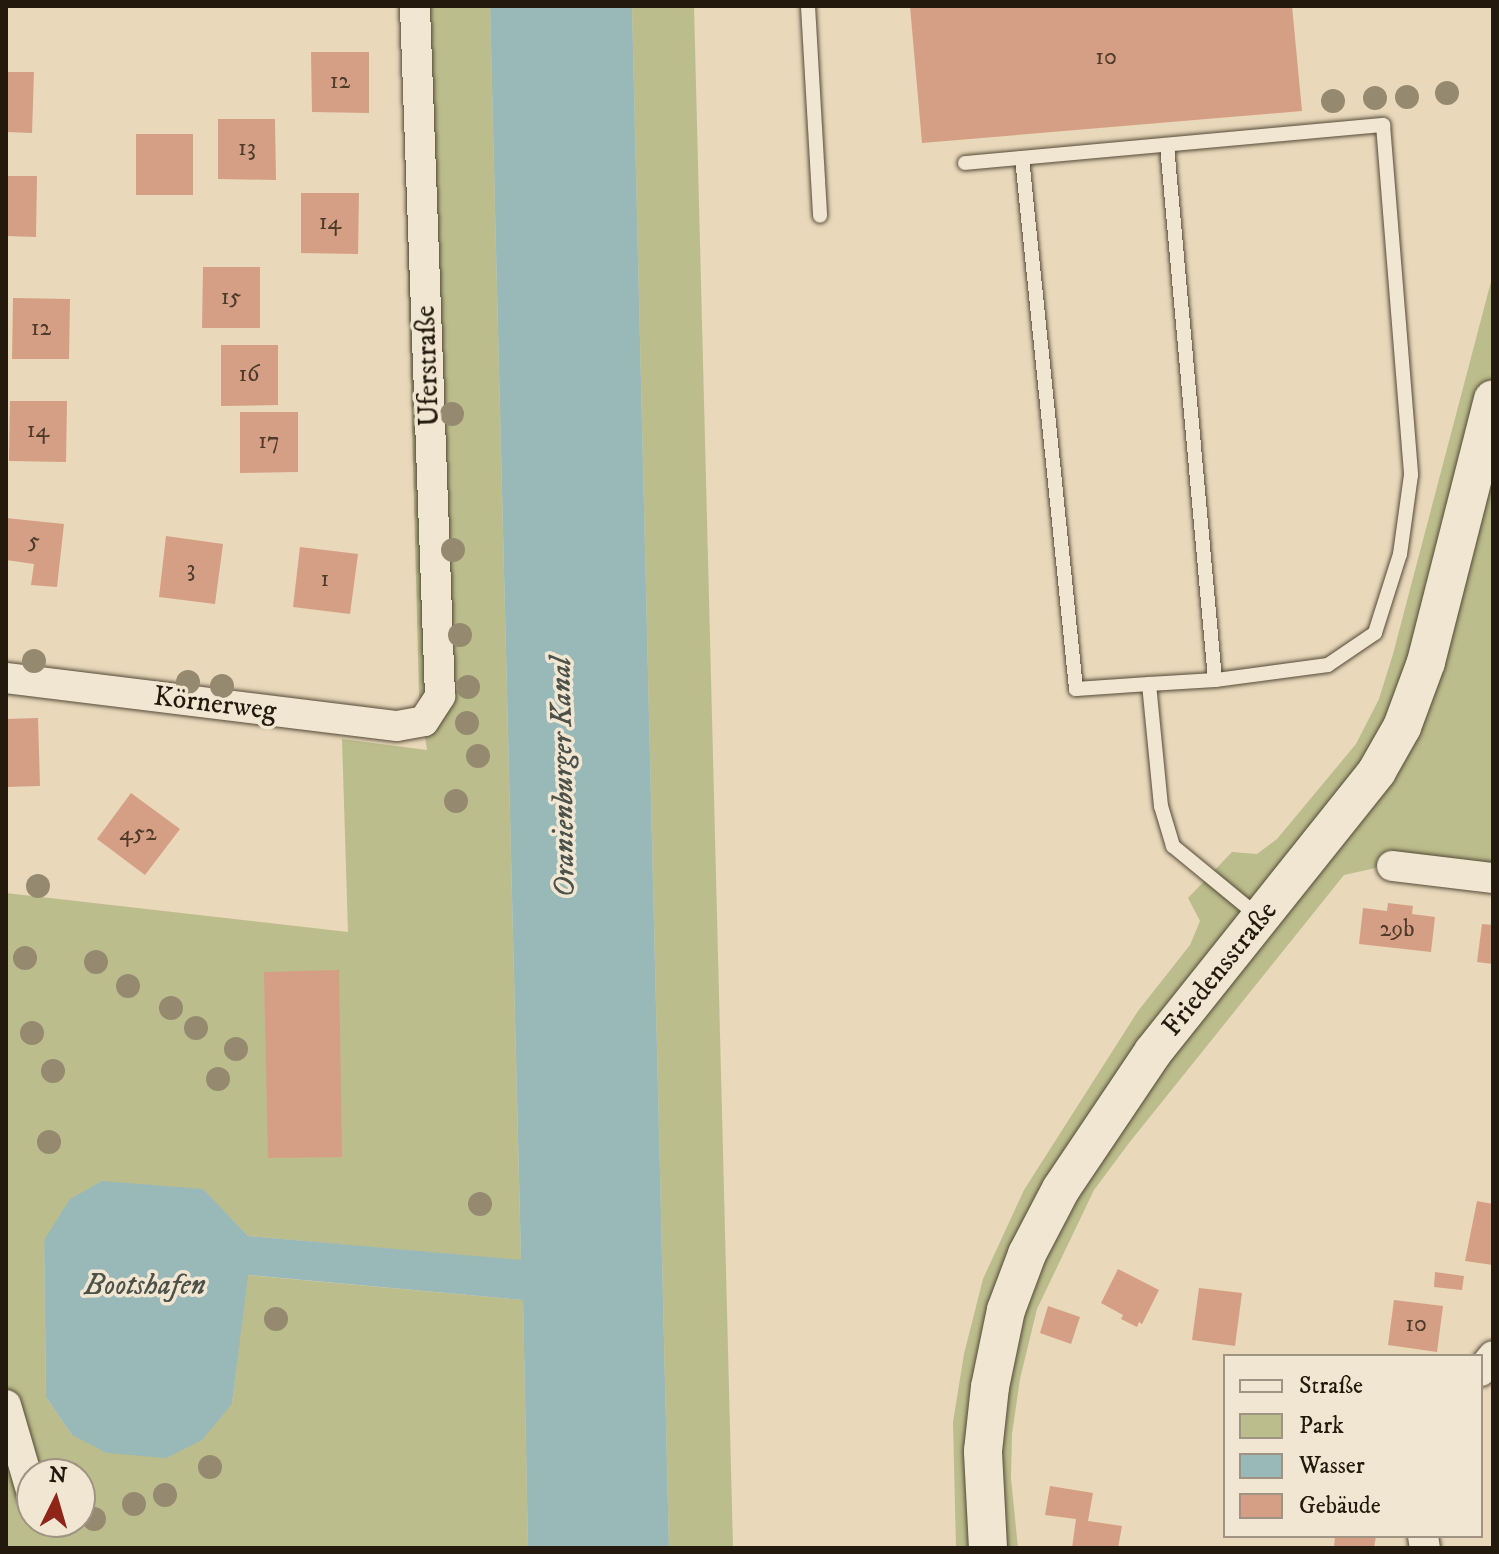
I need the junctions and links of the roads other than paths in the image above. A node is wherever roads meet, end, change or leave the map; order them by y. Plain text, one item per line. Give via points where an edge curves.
1 (415, 6) edge
2 (808, 6) edge
3 (1167, 146) junction
4 (1022, 158) junction
5 (965, 163) dead end
6 (820, 216) dead end
7 (1493, 399) edge
8 (6, 678) edge
9 (1215, 680) junction
10 (1149, 684) junction
11 (424, 721) joint
12 (1392, 866) dead end
13 (1493, 878) edge
14 (1261, 919) junction
15 (6, 1405) edge
16 (21, 1458) edge
17 (988, 1548) edge

1 - 11 street, Uferstraße via 440,696
2 - 6 lane
3 - 4 lane
3 - 9 lane
3 - 9 lane via 1383,125 1411,475 1400,554 1375,633 1328,665
4 - 5 lane
4 - 10 lane via 1076,689
7 - 14 street, Friedensstraße via 1426,662 1402,727 1377,771
8 - 11 street, Körnerweg via 397,726
9 - 10 lane
10 - 14 lane via 1161,806 1173,846
12 - 13 street
14 - 17 street, Friedensstraße via 1153,1052 1061,1189 1027,1254 1006,1310 990,1387 983,1451
15 - 16 street

